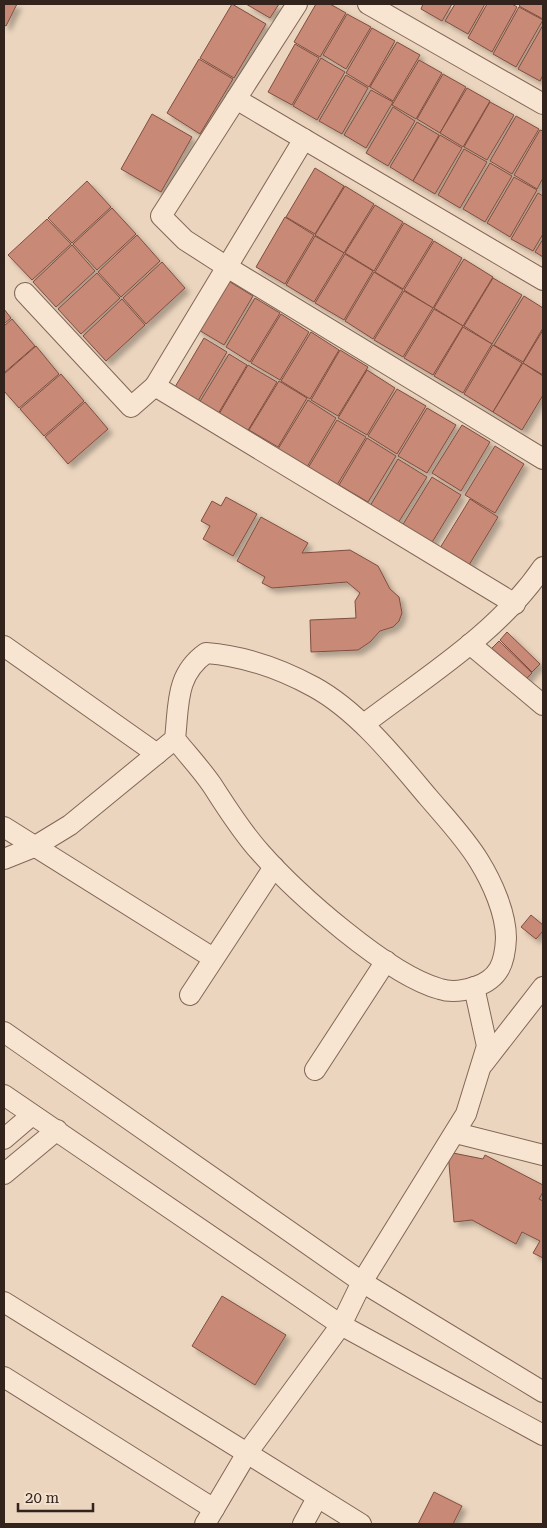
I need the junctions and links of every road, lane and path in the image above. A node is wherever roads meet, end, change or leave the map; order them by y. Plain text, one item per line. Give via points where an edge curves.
1 (297, 4) edge
2 (368, 4) edge
3 (236, 100) junction
4 (543, 104) edge
5 (304, 140) junction
6 (226, 267) junction
7 (543, 280) edge
8 (25, 293) dead end
9 (156, 386) junction
10 (543, 458) edge
11 (543, 567) edge
12 (515, 604) junction
13 (470, 644) junction
14 (4, 646) edge
15 (543, 705) edge
16 (364, 724) junction
17 (174, 739) junction
18 (157, 754) junction
19 (4, 827) edge
20 (34, 847) junction
21 (4, 859) edge
22 (274, 867) junction
23 (213, 958) junction
24 (386, 960) junction
25 (474, 987) junction
26 (543, 987) edge
27 (190, 995) dead end
28 (4, 1032) edge
29 (315, 1070) dead end
30 (479, 1070) junction
31 (4, 1095) edge
32 (32, 1114) junction
33 (57, 1130) junction
34 (456, 1132) junction
35 (4, 1139) edge
36 (543, 1156) edge
37 (4, 1174) edge
38 (362, 1282) junction
39 (4, 1302) edge
40 (342, 1324) junction
41 (4, 1377) edge
42 (543, 1392) edge
43 (543, 1435) edge
44 (247, 1453) junction
45 (317, 1498) junction
46 (209, 1516) edge
47 (303, 1524) edge
48 (360, 1524) edge

1 - 3 street
2 - 4 street
3 - 5 street
3 - 6 street via 161,216 185,240
5 - 6 street
5 - 7 street
6 - 9 street
6 - 10 street
8 - 9 street via 131,407
9 - 12 street
11 - 12 street
12 - 13 street
13 - 15 street
13 - 16 street
14 - 18 street
16 - 17 street via 316,688 264,663 206,652 195,661 180,686
16 - 25 street via 479,860 494,891 506,936 503,963 490,982
17 - 18 street
17 - 22 street via 211,784 233,820
18 - 20 street via 70,826
19 - 20 street
20 - 21 street
20 - 23 street
22 - 23 street
22 - 24 street via 316,906
23 - 27 street
24 - 25 street via 398,970 439,989 461,992
24 - 29 street
25 - 30 street via 487,1046
26 - 30 street
28 - 38 street
30 - 34 street via 466,1114
31 - 32 street
32 - 33 street
32 - 35 street
33 - 37 street
33 - 40 street
34 - 36 street
34 - 38 street
38 - 40 street
38 - 42 street
39 - 44 street
40 - 43 street
40 - 44 street
41 - 46 street
44 - 45 street
44 - 46 street
45 - 47 street
45 - 48 street

